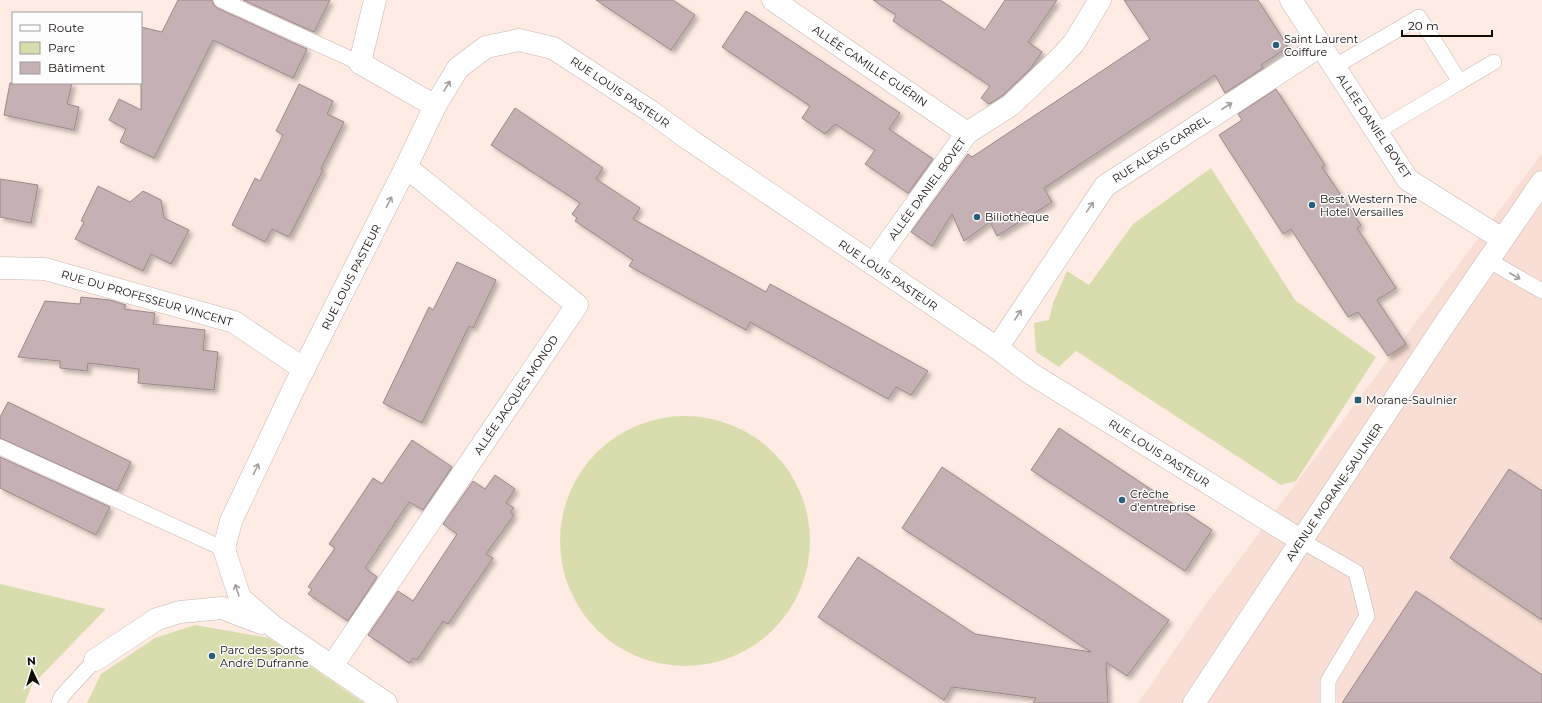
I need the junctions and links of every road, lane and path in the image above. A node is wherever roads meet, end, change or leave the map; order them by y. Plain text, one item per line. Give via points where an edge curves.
1 (221, 0) edge
2 (375, 0) edge
3 (773, 0) edge
4 (1100, 0) edge
5 (1291, 0) edge
6 (1320, 46) junction
7 (1494, 62) dead end
8 (360, 63) junction
9 (1334, 67) junction
10 (1460, 82) junction
11 (435, 106) junction
12 (1376, 132) junction
13 (967, 133) junction
14 (406, 167) junction
15 (1542, 182) edge
16 (1502, 239) junction
17 (1488, 260) junction
18 (873, 264) junction
19 (0, 268) edge
20 (1542, 291) edge
21 (997, 348) junction
22 (304, 369) junction
23 (0, 447) edge
24 (1302, 541) junction
25 (224, 550) junction
26 (274, 627) junction
27 (95, 660) joint
28 (332, 666) junction
29 (59, 703) edge
30 (386, 703) edge
31 (1194, 703) edge
32 (1328, 703) edge

1 - 8 lane
2 - 8 street
3 - 13 street, ALLÉE CAMILLE GUÉRIN
4 - 13 street, ALLÉE DANIEL BOVET via 1074,43 1057,61 1011,105
5 - 6 street, ALLÉE DANIEL BOVET
6 - 9 street, ALLÉE DANIEL BOVET
21 -> 6 street, RUE ALEXIS CARREL via 1105,186
7 - 10 lane
8 - 11 street
9 - 10 lane via 1419,16
9 - 12 street, ALLÉE DANIEL BOVET
10 - 12 lane
11 - 14 street, RUE LOUIS PASTEUR
11 -> 18 street, RUE LOUIS PASTEUR via 458,68 486,47 519,40 554,48
12 - 16 street, ALLÉE DANIEL BOVET via 1408,180
13 - 18 street, ALLÉE DANIEL BOVET
22 -> 14 street, RUE LOUIS PASTEUR
14 - 28 street, ALLÉE JACQUES MONOD via 578,305
15 - 16 street, AVENUE MORANE-SAULNIER
16 - 17 street, AVENUE MORANE-SAULNIER
17 -> 20 lane
17 - 24 street, AVENUE MORANE-SAULNIER
18 - 21 street, RUE LOUIS PASTEUR
19 - 22 street, RUE DU PROFESSEUR VINCENT via 45,269 234,322
21 - 24 street, RUE LOUIS PASTEUR via 1030,373
25 -> 22 street, RUE LOUIS PASTEUR via 231,521
23 - 25 lane
24 - 31 street, AVENUE MORANE-SAULNIER
24 - 32 lane via 1356,572 1367,616 1328,681
26 -> 25 street via 240,598
26 - 27 street via 222,608 190,610 157,619
26 - 28 street
27 - 29 lane via 62,696
28 - 30 street

